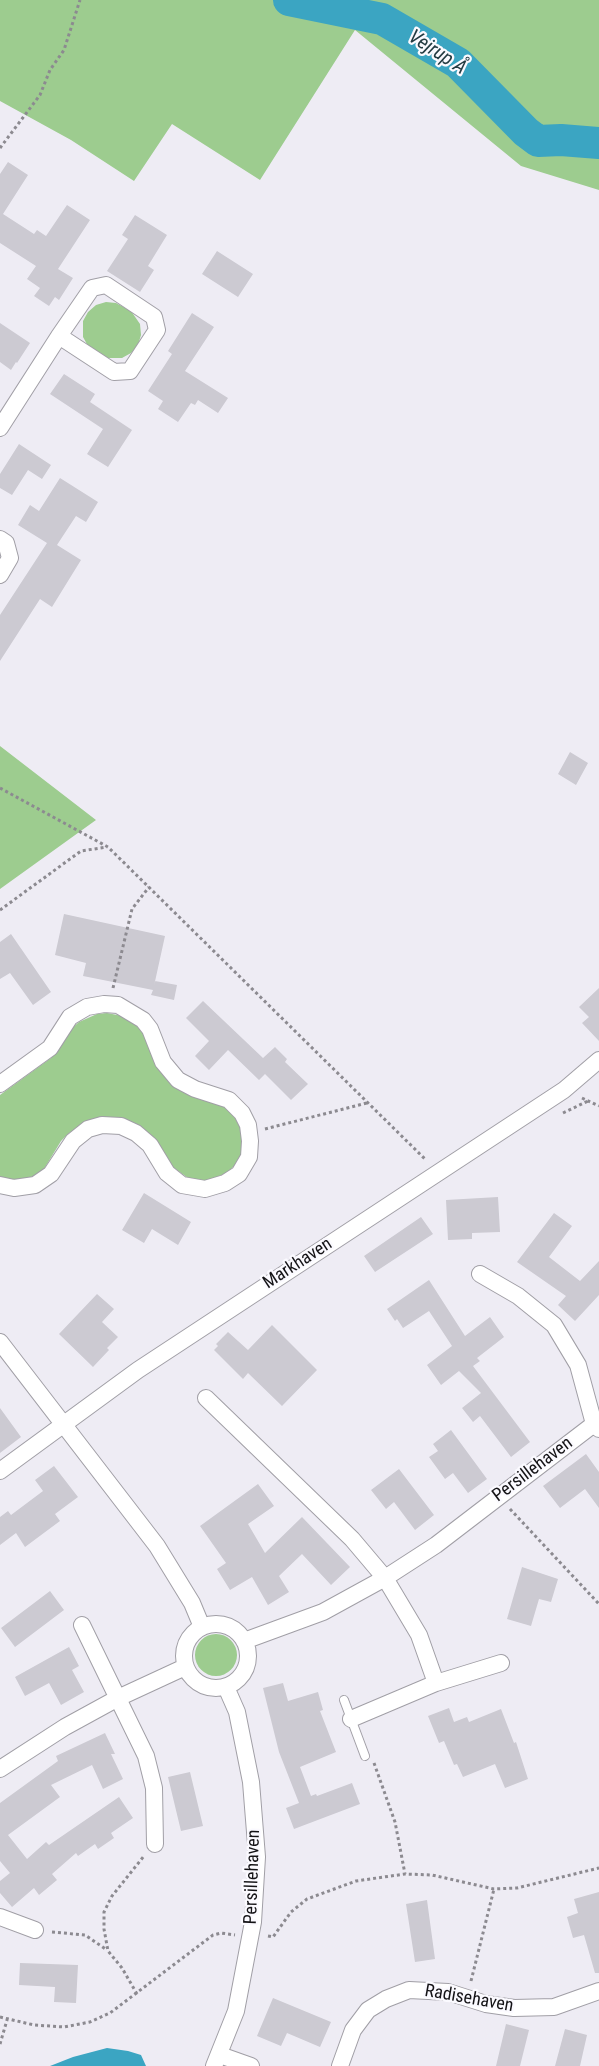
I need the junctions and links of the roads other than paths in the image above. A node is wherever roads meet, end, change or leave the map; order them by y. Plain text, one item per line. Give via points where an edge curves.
1 (59, 336) junction
2 (2, 421) edge
3 (0, 539) edge
4 (0, 575) edge
5 (599, 1060) edge
6 (0, 1084) edge
7 (0, 1185) edge
8 (480, 1274) dead end
9 (0, 1342) edge
10 (206, 1398) dead end
11 (62, 1425) junction
12 (596, 1427) edge
13 (0, 1471) edge
14 (385, 1578) junction
15 (82, 1625) dead end
16 (202, 1627) junction
17 (244, 1641) junction
18 (501, 1663) dead end
19 (185, 1667) junction
20 (436, 1683) junction
21 (226, 1687) junction
22 (118, 1698) junction
23 (344, 1700) dead end
24 (351, 1719) junction
25 (365, 1756) road end
26 (0, 1769) edge
27 (155, 1844) road end
28 (0, 1917) edge
29 (34, 1930) road end
30 (599, 1991) edge
31 (217, 2060) edge
32 (250, 2066) edge
33 (340, 2066) edge

1 - 1 street via 92,288 106,285 154,317 157,330 130,371 114,372
1 - 2 street
3 - 4 street via 6,543 10,558
5 - 11 street, Markhaven via 564,1090 138,1370
6 - 7 street via 50,1048 70,1017 87,1007 118,1005 143,1020 163,1062 178,1080 229,1100 242,1113 249,1133 249,1157 239,1174 205,1189 182,1185 167,1173 150,1145 136,1133 121,1126 102,1125 88,1129 73,1141 51,1174 36,1185
8 - 12 street, Persillehaven via 518,1296 554,1325 578,1365
9 - 11 street
10 - 14 street via 352,1539
11 - 13 street, Markhaven
11 - 16 street via 157,1546
12 - 14 street, Persillehaven
14 - 17 street, Persillehaven via 323,1612
14 - 20 street via 419,1635
15 - 22 street
16 - 17 street via 223,1624 236,1630
16 - 19 street via 186,1643
17 - 21 street via 248,1656 244,1672
18 - 20 street
19 - 21 street via 201,1685
19 - 22 street
20 - 24 street
21 - 31 street, Persillehaven via 237,1712 251,1782 257,1857 251,1934 236,2011
22 - 26 street
22 - 27 street via 146,1756 154,1788
23 - 24 lane
24 - 25 lane
28 - 29 street
30 - 33 street, Radisehaven via 554,2007 514,2008 448,1992 409,1990 368,2010 353,2030
31 - 32 street

